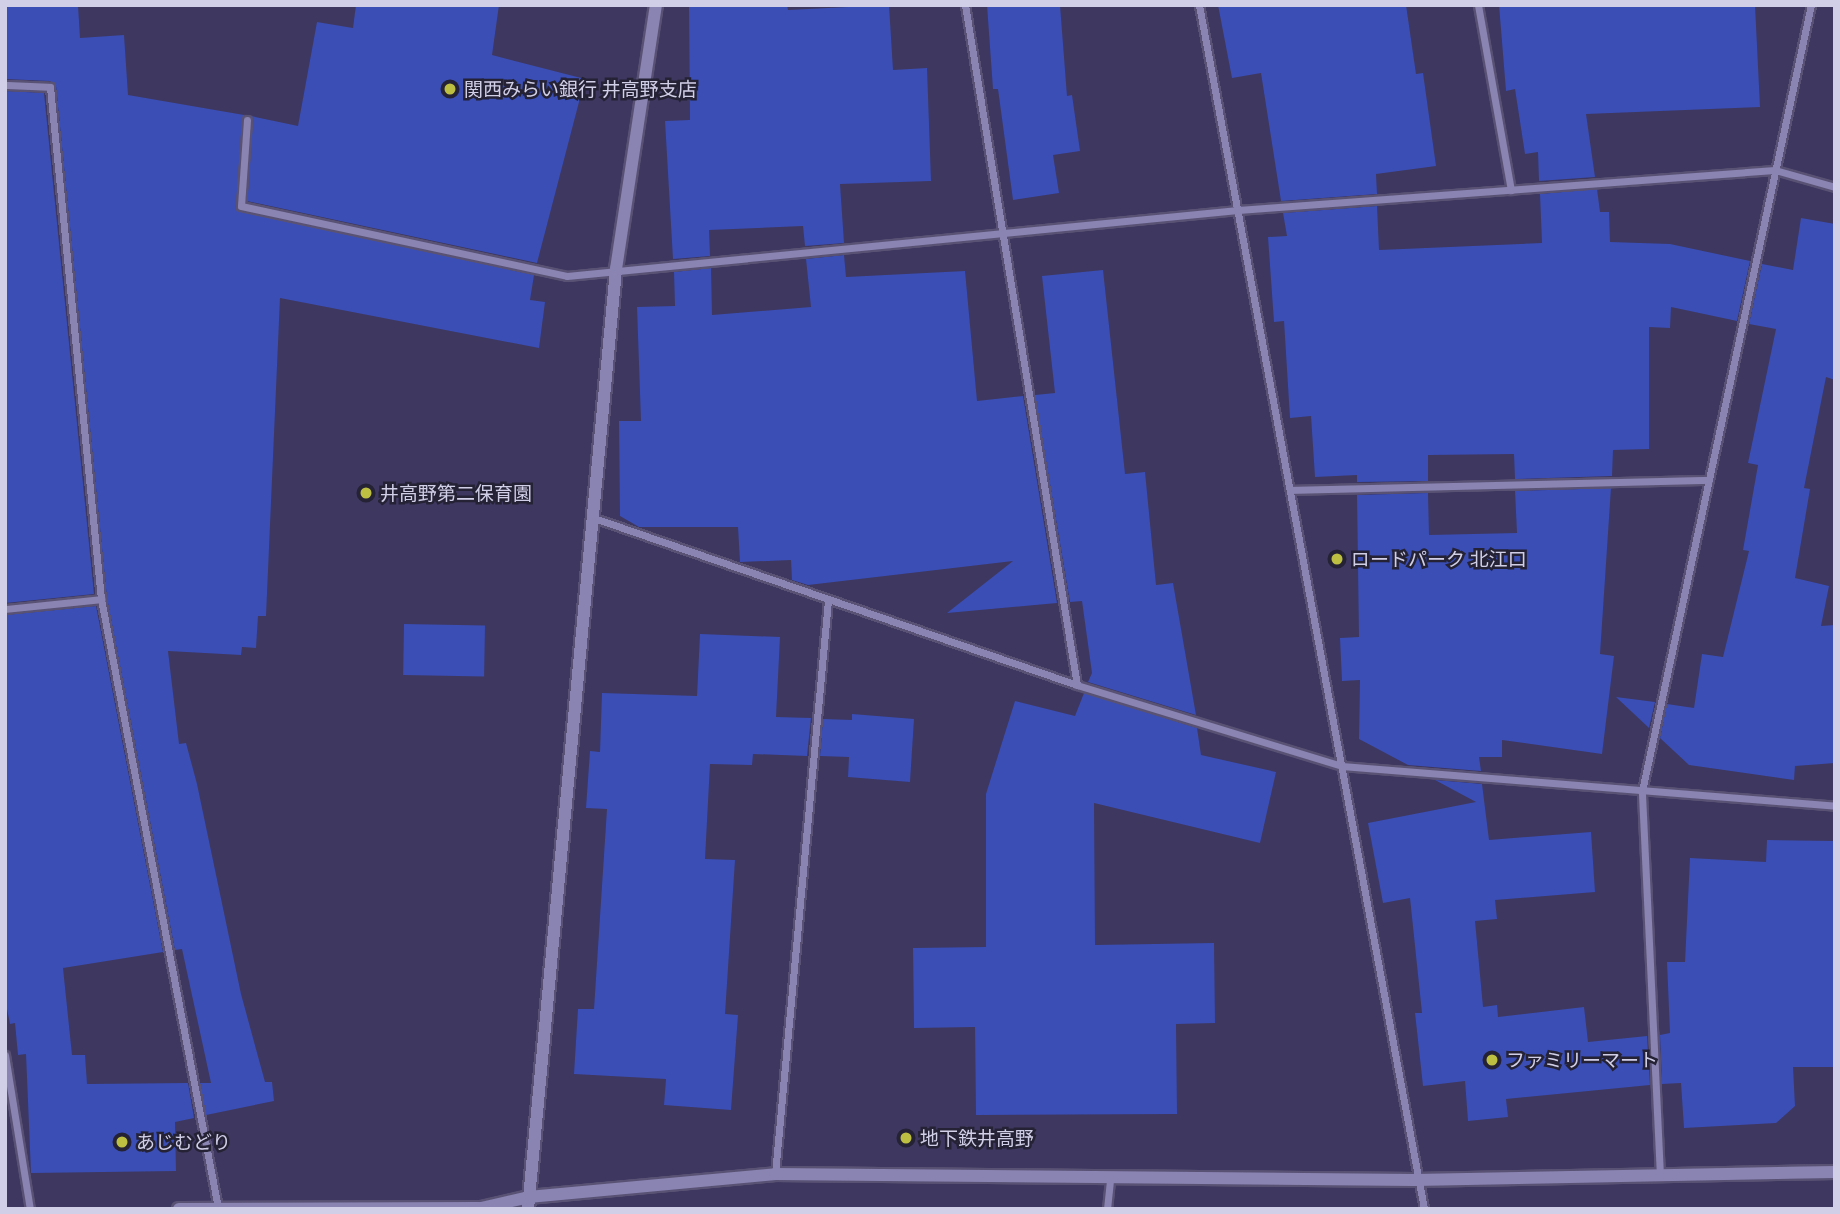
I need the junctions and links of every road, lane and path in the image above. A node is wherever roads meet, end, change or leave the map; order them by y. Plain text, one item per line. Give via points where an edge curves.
1 (656, 5) edge
2 (965, 5) edge
3 (1199, 5) edge
4 (1478, 5) edge
5 (1811, 5) edge
6 (5, 85) edge
7 (247, 120) dead end
8 (1775, 170) junction
9 (1835, 187) edge
10 (1511, 190) junction
11 (1238, 210) junction
12 (1006, 234) junction
13 (616, 269) junction
14 (1709, 480) junction
15 (1290, 490) junction
16 (594, 518) junction
17 (102, 599) junction
18 (828, 600) junction
19 (5, 609) edge
20 (1077, 685) junction
21 (1342, 766) junction
22 (1642, 791) junction
23 (1835, 806) edge
24 (5, 1055) edge
25 (1835, 1172) edge
26 (775, 1174) junction
27 (1660, 1176) junction
28 (1110, 1180) junction
29 (1415, 1180) junction
30 (528, 1203) edge
31 (219, 1208) edge
32 (30, 1209) edge
33 (179, 1209) edge
34 (1107, 1209) edge
35 (1424, 1209) edge

1 - 13 street
2 - 12 street
3 - 11 street
4 - 10 street
5 - 8 street
6 - 17 street via 50,87
7 - 13 street via 241,206 566,276
8 - 9 street
8 - 10 street
8 - 14 street
10 - 11 street
11 - 12 street
11 - 15 street
12 - 13 street
12 - 20 street
13 - 16 street
14 - 15 street
14 - 22 street
15 - 21 street
16 - 18 street
16 - 30 street
17 - 19 street
17 - 31 street
18 - 20 street
18 - 26 street
20 - 21 street
21 - 22 street
21 - 29 street
22 - 23 street
22 - 27 street
24 - 32 street
25 - 27 street
26 - 28 street
26 - 30 street
27 - 29 street
28 - 29 street
28 - 34 street
29 - 35 street
30 - 31 street via 481,1208
31 - 33 street

